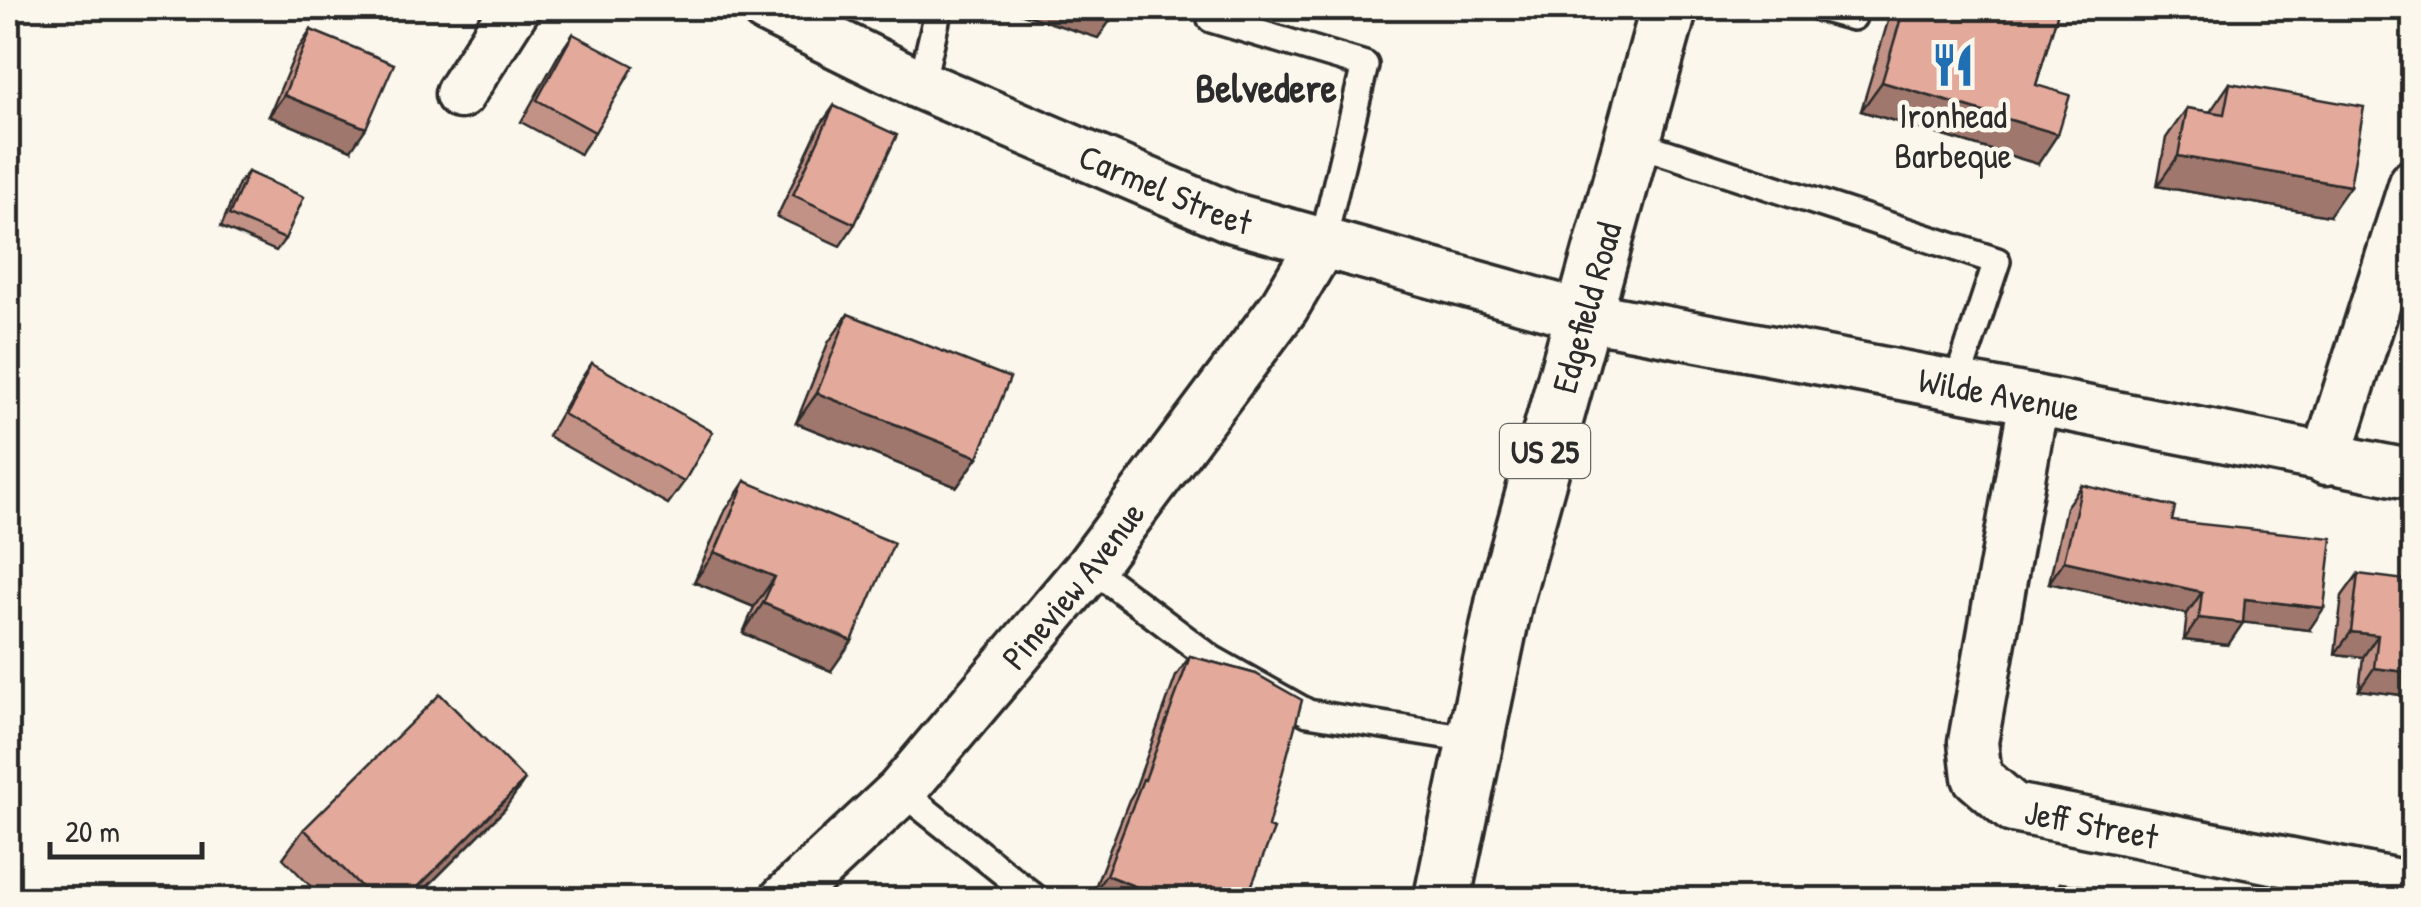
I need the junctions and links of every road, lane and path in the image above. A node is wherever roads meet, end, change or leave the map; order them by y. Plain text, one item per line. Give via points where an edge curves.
1 (515, 8) edge
2 (764, 8) edge
3 (938, 8) edge
4 (1670, 8) edge
5 (1820, 8) edge
6 (1853, 17) dead end
7 (1211, 19) dead end
8 (921, 85) junction
9 (460, 94) dead end
10 (1633, 142) junction
11 (2414, 183) edge
12 (1323, 241) junction
13 (1586, 316) junction
14 (1956, 385) junction
15 (2034, 400) junction
16 (2326, 460) junction
17 (2414, 476) edge
18 (1090, 567) junction
19 (1475, 740) junction
20 (901, 791) junction
21 (2414, 887) edge
22 (784, 900) edge
23 (1038, 900) edge
24 (1442, 900) edge

1 - 9 street
2 - 8 street, Carmel Street
3 - 8 lane
4 - 10 main road, Edgefield Road / US 25
5 - 6 lane
7 - 12 lane via 1364,65
8 - 12 street, Carmel Street via 1230,217
10 - 13 main road, Edgefield Road / US 25
10 - 14 lane via 1997,261
11 - 16 street
12 - 13 street, Carmel Street
12 - 18 street, Pineview Avenue via 1284,307
13 - 14 street, Wilde Avenue
13 - 19 main road, Edgefield Road / US 25 via 1509,584
14 - 15 street, Wilde Avenue
15 - 16 street, Wilde Avenue
15 - 21 street, Jeff Street via 1973,742 1978,777 2013,808
16 - 17 street, Wilde Avenue
18 - 19 lane via 1212,660 1308,713
18 - 20 street, Pineview Avenue
19 - 24 main road, Edgefield Road / US 25
20 - 22 street, Pineview Avenue
20 - 23 lane

